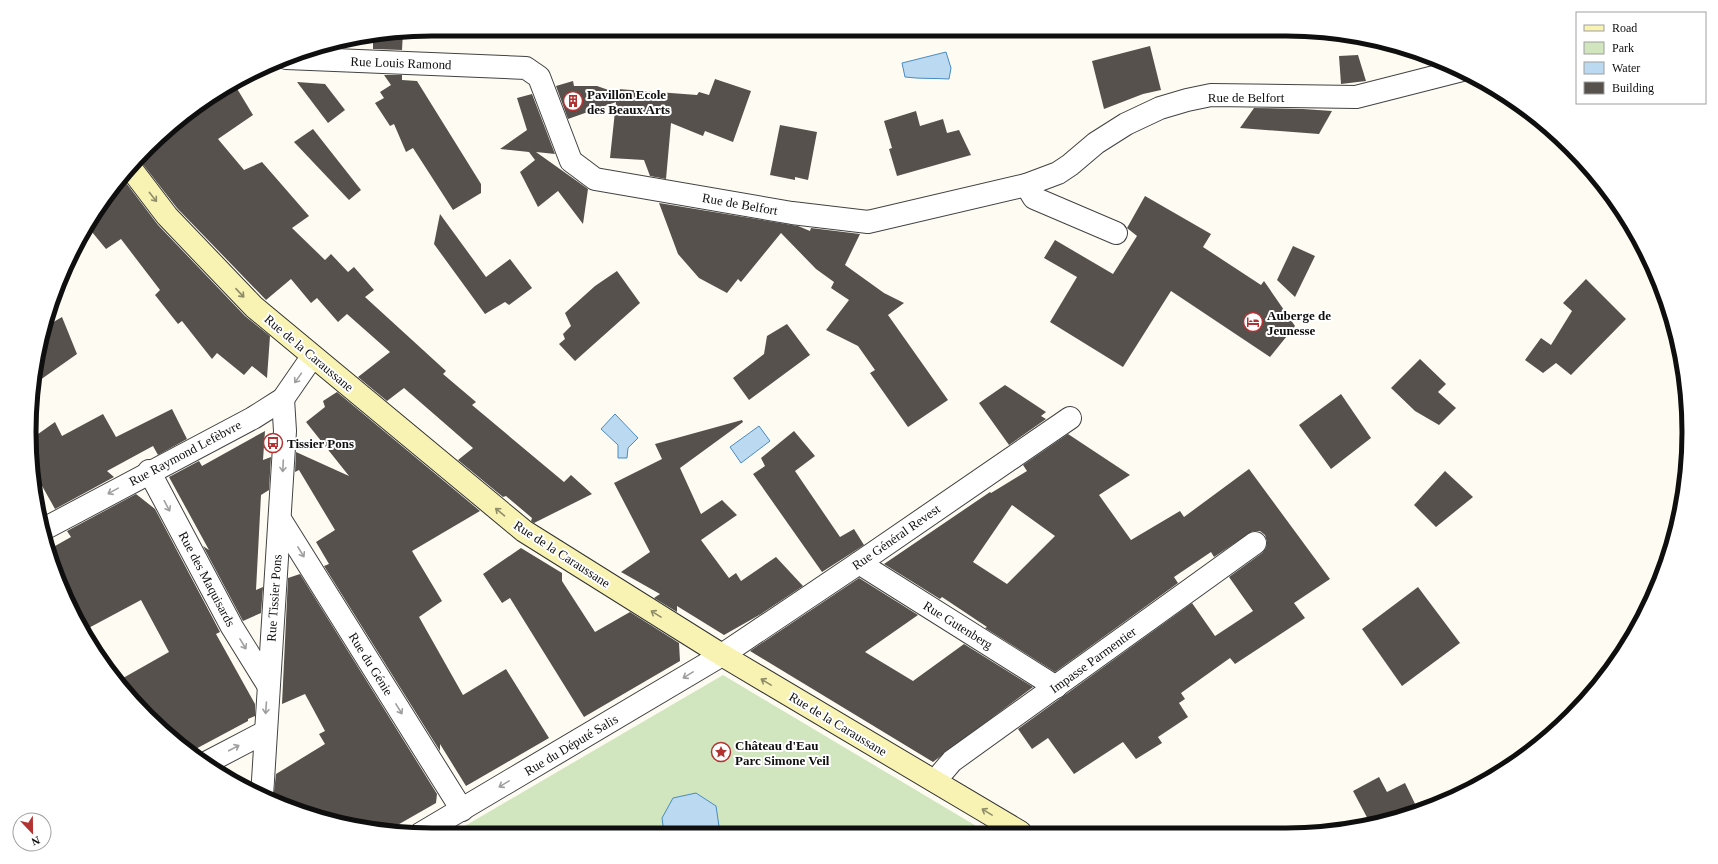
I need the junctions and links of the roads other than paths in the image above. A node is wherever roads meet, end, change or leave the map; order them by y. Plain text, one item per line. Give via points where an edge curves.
1 (300, 59) edge
2 (516, 68) joint
3 (1452, 73) edge
4 (133, 172) edge
5 (1030, 191) junction
6 (1116, 233) dead end
7 (312, 357) junction
8 (283, 399) junction
9 (1070, 418) dead end
10 (149, 471) junction
11 (280, 518) junction
12 (48, 527) edge
13 (1255, 543) dead end
14 (859, 563) junction
15 (722, 655) junction
16 (268, 685) junction
17 (1056, 687) junction
18 (265, 732) junction
19 (211, 760) edge
20 (935, 781) junction
21 (262, 790) edge
22 (462, 810) junction
23 (431, 828) edge
24 (1013, 828) edge

1 - 2 street, Rue Louis Ramond
2 - 5 street, Rue de Belfort via 526,68 539,77 571,161 595,179 792,213 868,222
3 - 5 street, Rue de Belfort via 1356,98 1211,95 1187,100 1160,108 1126,124
4 -> 7 street, Rue de la Caraussane via 167,216 254,307
5 - 6 street
7 -> 8 street, Rue Raymond Lefèbvre
15 -> 7 street, Rue de la Caraussane via 524,532
8 - 10 street, Rue Raymond Lefèbvre via 253,418
8 -> 11 street, Rue Tissier Pons via 285,431
9 - 14 street, Rue Général Revest
10 -> 12 street, Rue Raymond Lefèbvre
10 -> 16 street, Rue des Maquisards via 232,627
11 - 16 street, Rue Tissier Pons
11 -> 22 street, Rue du Génie
13 - 17 street, Impasse Parmentier
14 - 15 street, Rue Général Revest
14 - 17 street, Rue Gutenberg
20 -> 15 street, Rue de la Caraussane
15 -> 22 street, Rue du Député Salis
16 -> 18 street, Rue Tissier Pons
17 - 20 street, Impasse Parmentier via 952,761
19 -> 18 street
18 - 21 street, Rue Tissier Pons
24 -> 20 street, Rue de la Caraussane
22 - 23 street, Rue du Député Salis

